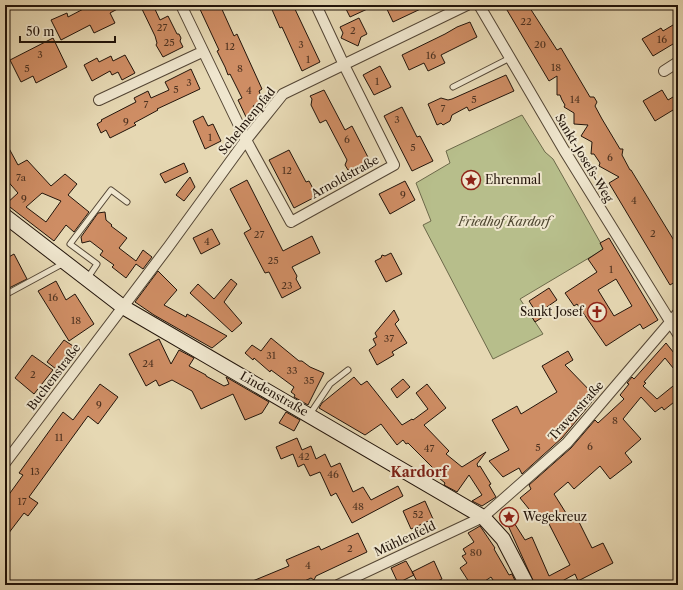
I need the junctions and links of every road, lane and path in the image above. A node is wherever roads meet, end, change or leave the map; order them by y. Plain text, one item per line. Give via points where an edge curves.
1 (181, 5) edge
2 (316, 5) edge
3 (467, 5) edge
4 (479, 5) edge
5 (202, 52) junction
6 (510, 58) junction
7 (678, 62) edge
8 (344, 65) junction
9 (664, 71) dead end
10 (453, 88) dead end
11 (99, 100) dead end
12 (246, 140) junction
13 (127, 202) dead end
14 (5, 216) edge
15 (65, 262) junction
16 (87, 280) junction
17 (5, 295) edge
18 (123, 307) junction
19 (678, 313) edge
20 (670, 323) junction
21 (678, 334) edge
22 (348, 370) dead end
23 (310, 415) junction
24 (5, 463) edge
25 (483, 517) junction
26 (338, 585) edge
27 (528, 585) edge

1 - 5 street
2 - 8 street
3 - 8 street, Schelmenpfad
4 - 6 street, Sankt-Josefs-Weg
5 - 11 street
5 - 12 street
6 - 10 lane
6 - 20 street, Sankt-Josefs-Weg
7 - 9 street
8 - 12 street, Schelmenpfad via 283,94
8 - 12 street, Arnoldstraße via 394,165 291,222
12 - 18 street, Schelmenpfad
13 - 16 lane via 111,190 70,244 97,264
14 - 15 street, Lindenstraße
15 - 16 street, Lindenstraße
15 - 17 lane
16 - 18 street, Lindenstraße
18 - 23 street, Lindenstraße
18 - 24 street, Buchenstraße
19 - 20 street, Travenstraße
20 - 21 street, Sankt-Josefs-Weg
20 - 25 street, Travenstraße via 567,443
22 - 23 lane via 330,384
23 - 25 street, Lindenstraße
25 - 26 street, Mühlenfeld
25 - 27 street, Lindenstraße via 502,539

